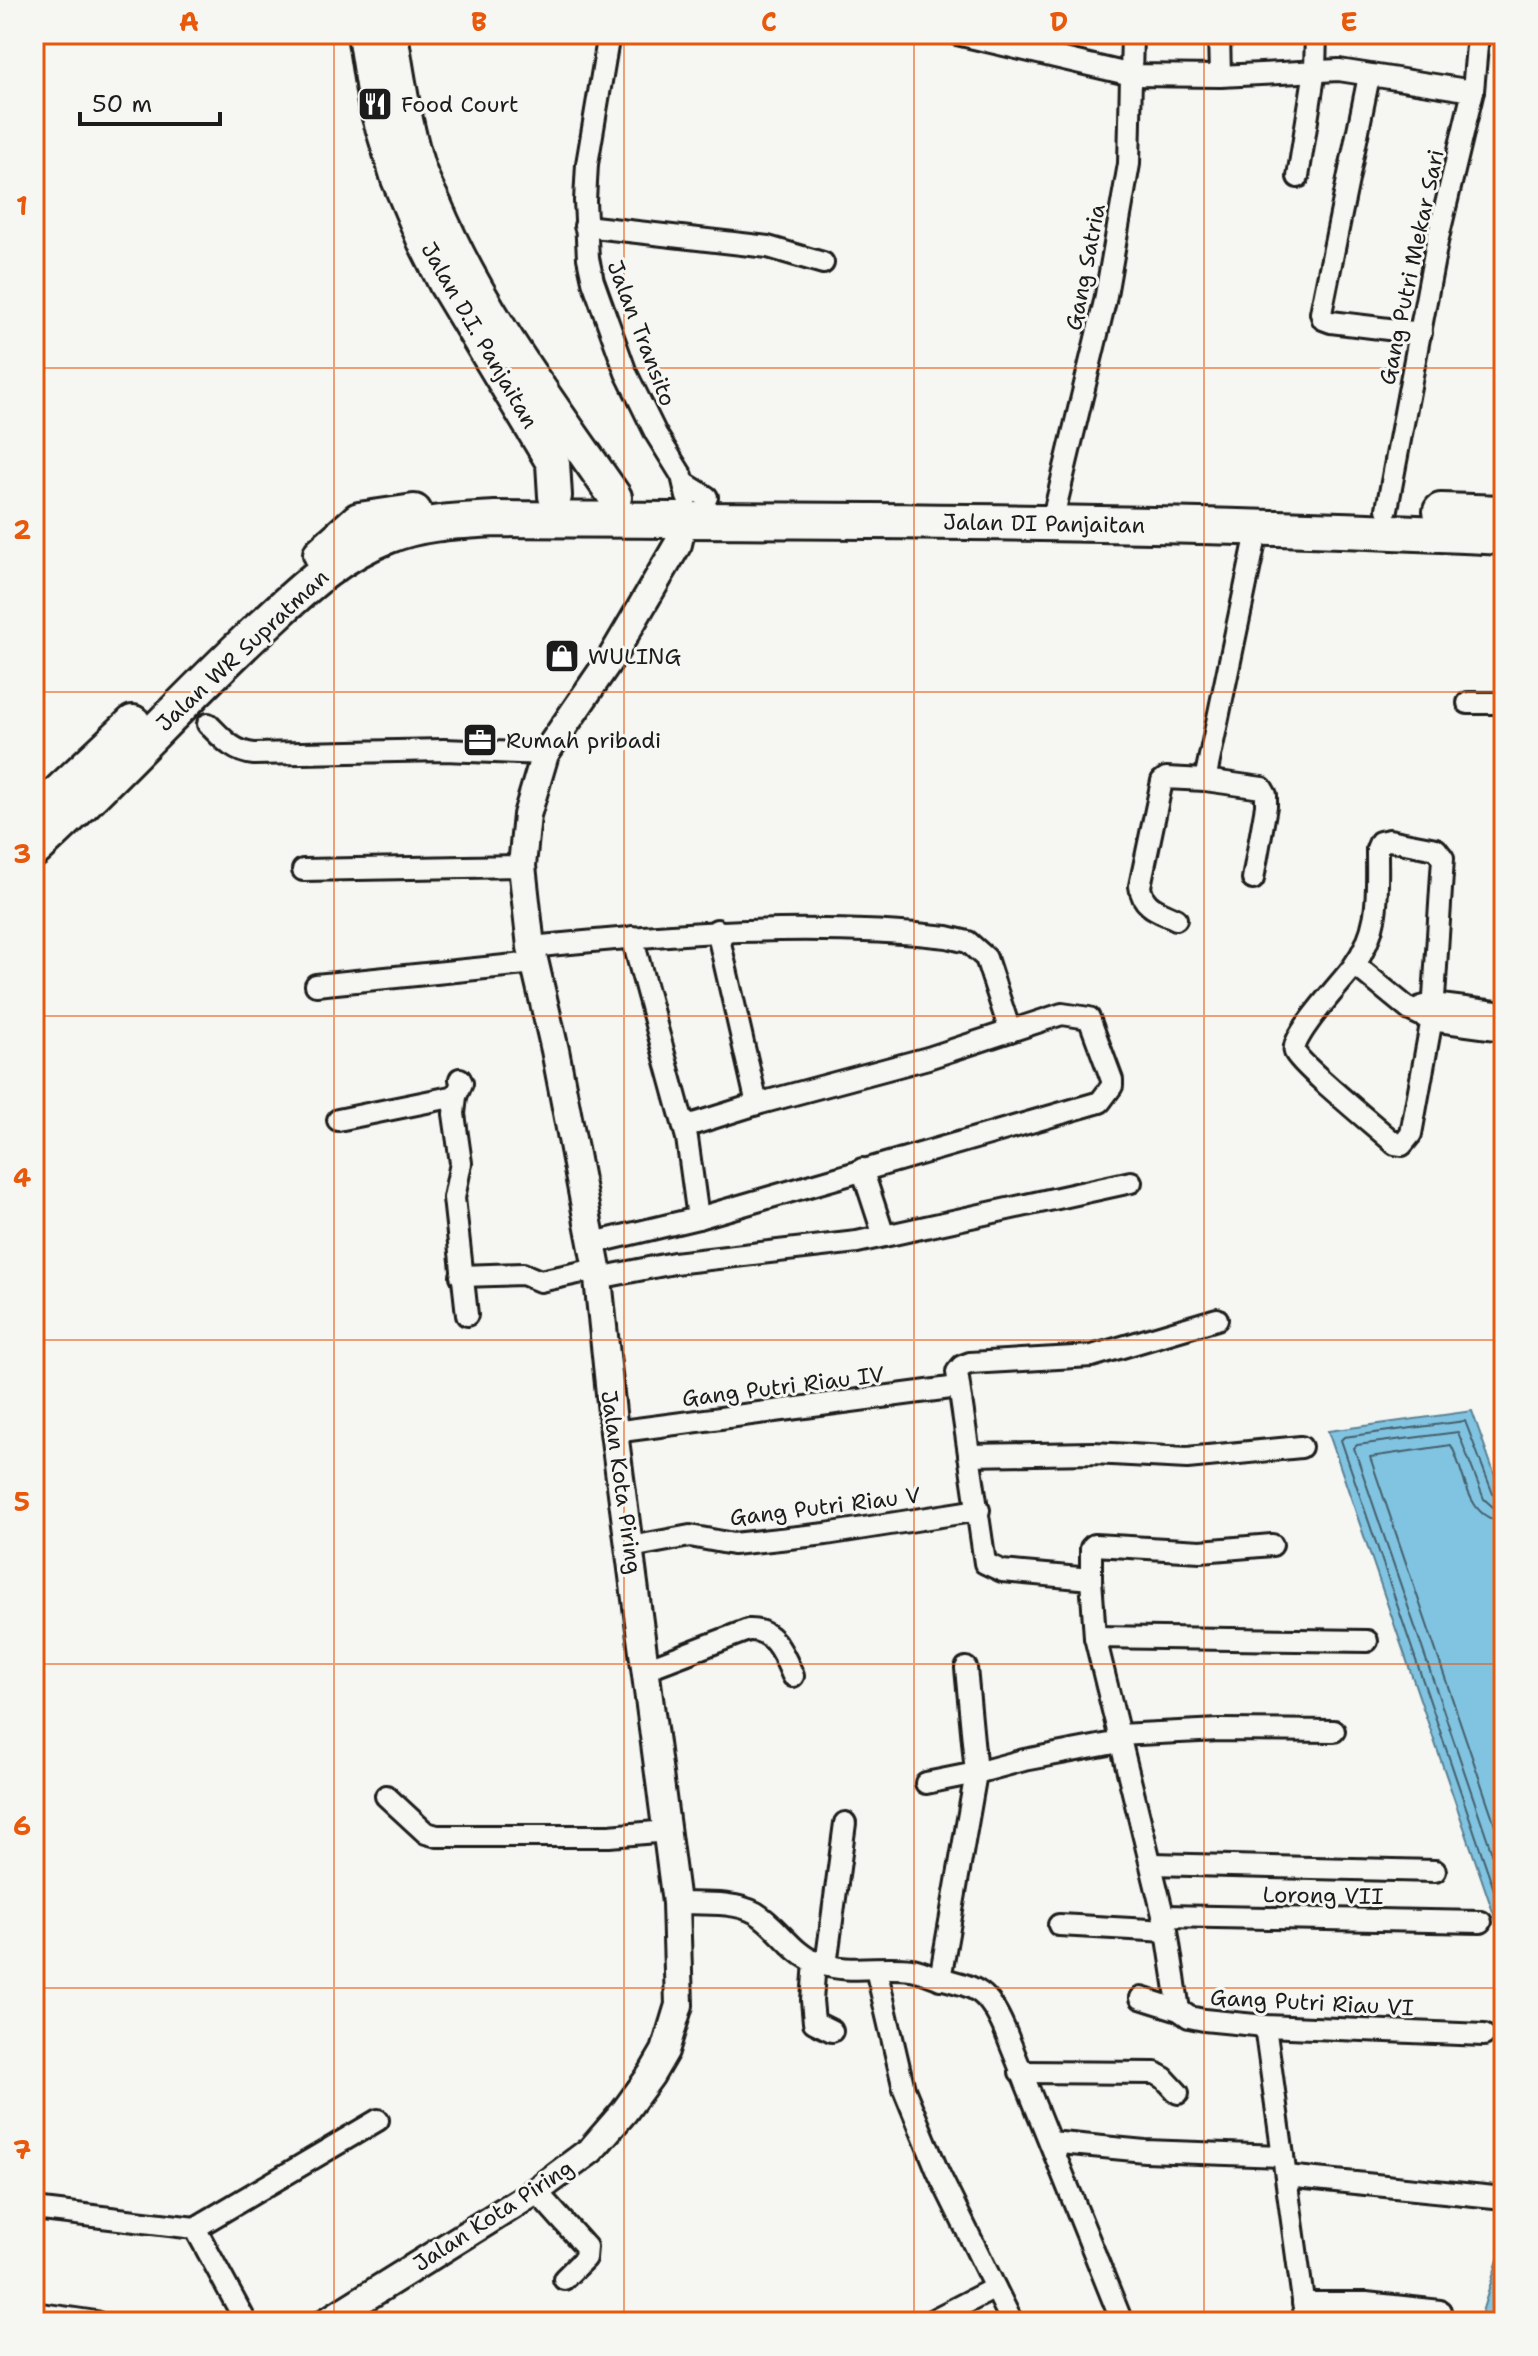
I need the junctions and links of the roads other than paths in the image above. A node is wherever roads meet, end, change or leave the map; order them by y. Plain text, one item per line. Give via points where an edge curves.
1 (364, 34) edge
2 (391, 34) edge
3 (609, 34) edge
4 (957, 34) edge
5 (1132, 34) edge
6 (1219, 34) edge
7 (1316, 34) edge
8 (1478, 34) edge
9 (1315, 70) junction
10 (1132, 75) junction
11 (1220, 76) junction
12 (1369, 76) junction
13 (1473, 91) junction
14 (388, 102) junction
15 (1298, 177) dead end
16 (585, 226) junction
17 (823, 263) dead end
18 (1421, 333) junction
19 (691, 499) junction
20 (585, 502) junction
21 (1056, 505) junction
22 (1387, 509) junction
23 (1494, 524) edge
24 (1258, 527) junction
25 (1468, 703) dead end
26 (1504, 703) edge
27 (208, 724) dead end
28 (545, 754) junction
29 (1205, 780) junction
30 (34, 816) edge
31 (34, 850) edge
32 (522, 866) junction
33 (303, 870) dead end
34 (1253, 879) dead end
35 (1176, 919) dead end
36 (717, 930) junction
37 (632, 937) junction
38 (533, 955) junction
39 (1355, 965) junction
40 (316, 985) dead end
41 (1432, 1012) junction
42 (1504, 1013) edge
43 (1504, 1030) edge
44 (1010, 1031) junction
45 (757, 1104) junction
46 (338, 1120) dead end
47 (684, 1127) junction
48 (862, 1169) junction
49 (1131, 1182) dead end
50 (698, 1218) junction
51 (884, 1236) junction
52 (596, 1263) junction
53 (461, 1276) junction
54 (467, 1315) dead end
55 (1217, 1319) dead end
56 (958, 1387) junction
57 (614, 1432) junction
58 (1301, 1447) dead end
59 (969, 1455) junction
60 (979, 1510) junction
61 (1272, 1545) dead end
62 (631, 1547) junction
63 (1091, 1579) junction
64 (1095, 1637) junction
65 (1367, 1641) dead end
66 (966, 1668) dead end
67 (646, 1669) junction
68 (793, 1676) dead end
69 (1334, 1731) dead end
70 (1119, 1738) junction
71 (976, 1773) junction
72 (926, 1783) dead end
73 (386, 1796) dead end
74 (845, 1823) dead end
75 (668, 1831) junction
76 (1152, 1864) junction
77 (1435, 1871) dead end
78 (676, 1903) junction
79 (1481, 1922) dead end
80 (1166, 1923) junction
81 (1059, 1925) dead end
82 (820, 1964) junction
83 (876, 1969) junction
84 (940, 1979) junction
85 (1141, 1998) dead end
86 (1179, 2010) junction
87 (1265, 2026) junction
88 (832, 2031) dead end
89 (1484, 2035) dead end
90 (1020, 2072) junction
91 (1178, 2093) dead end
92 (378, 2120) dead end
93 (1050, 2142) junction
94 (1285, 2166) junction
95 (536, 2191) junction
96 (1504, 2198) edge
97 (34, 2209) edge
98 (195, 2228) junction
99 (564, 2279) dead end
100 (995, 2288) junction
101 (1440, 2311) dead end
102 (34, 2313) edge
103 (1304, 2313) edge
104 (334, 2320) edge
105 (96, 2322) edge
106 (246, 2322) edge
107 (929, 2322) edge
108 (1012, 2322) edge
109 (1122, 2322) edge

1 - 14 main road, Jalan D.I. Panjaitan
2 - 14 main road
3 - 16 street, Jalan Transito via 588,150
4 - 10 street
5 - 10 street, Gang Satria
6 - 11 street
7 - 9 street
8 - 13 street, Gang Putri Mekar Sari
9 - 11 street
9 - 12 street
9 - 15 street
10 - 11 street
10 - 21 street, Gang Satria via 1132,133 1123,201
12 - 13 street
12 - 18 street via 1321,313 1331,322
13 - 18 street, Gang Putri Mekar Sari
14 - 20 main road via 468,275 502,332
14 - 20 main road, Jalan D.I. Panjaitan via 398,179 440,274 553,463
16 - 17 street via 768,247
16 - 19 street, Jalan Transito via 593,281 626,373
18 - 22 street, Gang Putri Mekar Sari
19 - 20 highway, Jalan DI Panjaitan
19 - 21 highway, Jalan DI Panjaitan
19 - 24 highway, Jalan DI Panjaitan via 1058,522
19 - 28 street, Jalan Kota Piring via 678,544 590,691
20 - 30 highway, Jalan WR Supratman via 524,496 359,520
20 - 31 highway, Jalan WR Supratman via 390,534 321,571
21 - 22 highway, Jalan DI Panjaitan
22 - 23 highway, Jalan DI Panjaitan
23 - 24 highway, Jalan DI Panjaitan
24 - 29 street
25 - 26 street
27 - 28 street via 231,747 254,754
28 - 32 street, Jalan Kota Piring via 527,815
29 - 34 street via 1262,788 1266,795
29 - 35 street via 1166,778 1158,796 1141,895 1148,905
32 - 33 street
32 - 38 street, Jalan Kota Piring
36 - 37 street
36 - 44 street via 905,932 968,942 986,958
36 - 45 street
37 - 38 street
37 - 47 street
38 - 40 street
38 - 52 street, Jalan Kota Piring
39 - 41 street via 1410,1010
39 - 41 street via 1376,919 1380,842 1436,849 1443,858 1444,876
39 - 41 street via 1296,1040 1295,1053 1395,1144 1406,1143 1411,1134
41 - 42 street
41 - 43 street
44 - 45 street
44 - 48 street via 1062,1014 1089,1018 1112,1080 1107,1096
45 - 47 street
46 - 53 street via 458,1087 454,1114 461,1163 454,1198
47 - 50 street
48 - 50 street
48 - 51 street
49 - 51 street
50 - 52 street
51 - 52 street via 674,1263
52 - 53 street via 540,1281 523,1274
52 - 57 street, Jalan Kota Piring
53 - 54 street
55 - 56 street via 1092,1356 970,1363 957,1372
56 - 57 street, Gang Putri Riau IV
56 - 59 street
57 - 62 street, Jalan Kota Piring
58 - 59 street via 1187,1458
59 - 60 street
60 - 62 street, Gang Putri Riau V via 733,1544 690,1536
60 - 63 street via 988,1566
61 - 63 street via 1201,1551 1094,1545
62 - 67 street, Jalan Kota Piring
63 - 64 street
64 - 65 street
64 - 70 street
66 - 71 street
67 - 68 street via 756,1629 771,1637
67 - 75 street, Jalan Kota Piring
69 - 70 street via 1220,1730
70 - 71 street
70 - 76 street
71 - 72 street
71 - 84 street
73 - 75 street via 426,1833 437,1836
74 - 82 street
75 - 78 street, Jalan Kota Piring
76 - 77 street
76 - 80 street
78 - 82 street via 755,1913 800,1954
78 - 95 street, Jalan Kota Piring via 679,2005 665,2051 591,2150
79 - 80 street, Lorong VII
80 - 81 street, Lorong VII
80 - 86 street
82 - 83 street
82 - 88 street via 812,2000 814,2022
83 - 84 street via 912,1969
83 - 100 street via 904,2089
84 - 90 street via 979,1990 996,2009
85 - 86 street, Gang Putri Riau VI
86 - 87 street, Gang Putri Riau VI via 1204,2020
87 - 89 street, Gang Putri Riau VI
87 - 94 street
90 - 91 street via 1155,2073
90 - 93 street
92 - 98 street
93 - 94 street
93 - 109 street
94 - 96 street
94 - 103 street
95 - 99 street via 586,2247 585,2258
95 - 104 street, Jalan Kota Piring
97 - 98 street
98 - 106 street
100 - 107 street
100 - 108 street
101 - 103 street via 1366,2303
102 - 105 street

